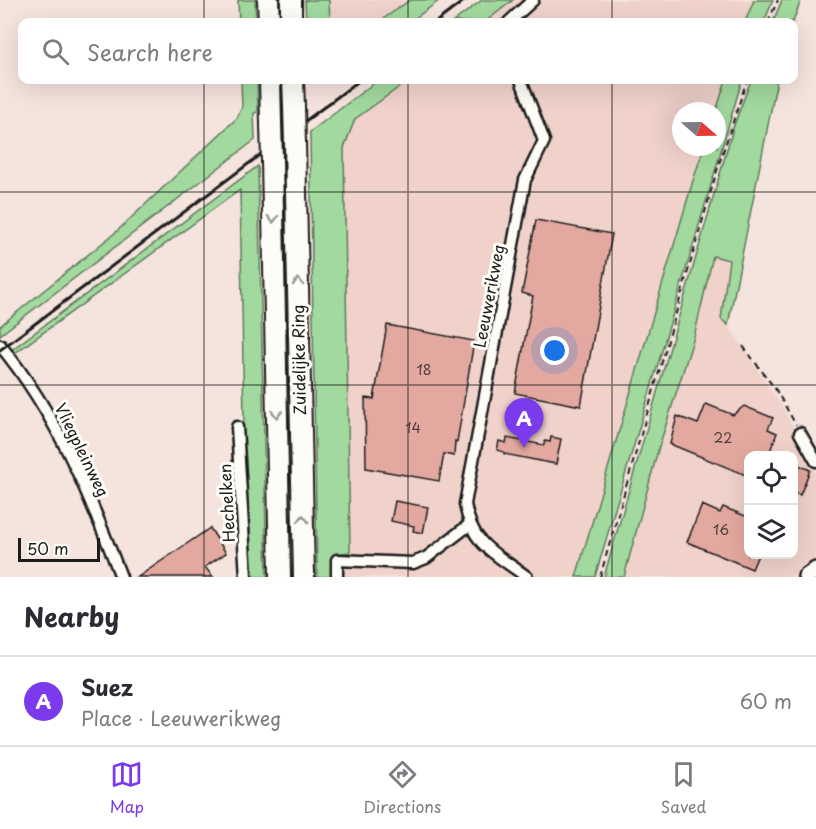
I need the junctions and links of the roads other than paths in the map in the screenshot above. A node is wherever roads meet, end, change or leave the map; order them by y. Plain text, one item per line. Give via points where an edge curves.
1 (268, 0) edge
2 (291, 0) edge
3 (533, 0) edge
4 (269, 18) edge
5 (291, 18) edge
6 (513, 18) edge
7 (270, 84) edge
8 (293, 84) edge
9 (523, 84) edge
10 (0, 345) edge
11 (237, 427) dead end
12 (800, 433) road end
13 (816, 461) edge
14 (469, 525) junction
15 (816, 570) edge
16 (120, 577) edge
17 (246, 577) edge
18 (280, 577) edge
19 (304, 577) edge
20 (337, 577) edge
21 (527, 577) edge
22 (806, 577) edge

1 - 4 highway
2 - 5 highway
3 - 6 street
7 -> 18 highway, Zuidelijke Ring, bridge
19 -> 8 highway, Zuidelijke Ring, bridge
9 - 14 street, Leeuwerikweg via 544,141 525,180 465,504
10 - 16 street, Vliegpleinweg via 36,392 62,437
11 - 17 street, Hechelken
12 - 13 street
14 - 20 street via 426,558 413,563 338,560
14 - 21 street via 481,543
15 - 22 street

